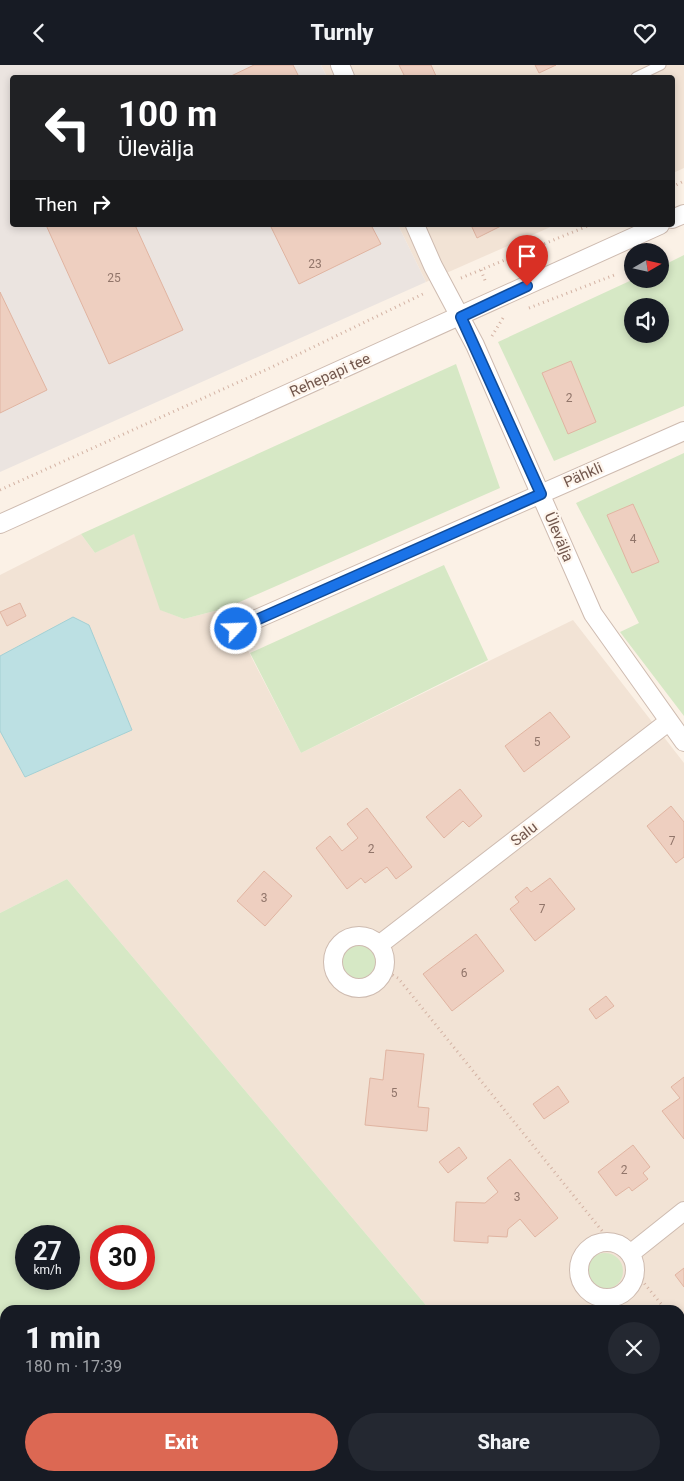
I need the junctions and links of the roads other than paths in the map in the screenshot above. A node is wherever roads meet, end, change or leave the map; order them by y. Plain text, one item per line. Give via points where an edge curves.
1 (661, 65) edge
2 (640, 75) edge
3 (416, 227) edge
4 (656, 227) edge
5 (461, 317) junction
6 (684, 431) edge
7 (541, 494) junction
8 (0, 524) edge
9 (236, 629) dead end
10 (668, 722) junction
11 (684, 742) edge
12 (379, 945) junction
13 (684, 1211) edge
14 (630, 1253) junction

1 - 2 lane
3 - 5 street, Ülevälja
4 - 5 street, Rehepapi tee
5 - 7 street, Ülevälja
5 - 8 street, Rehepapi tee
6 - 7 street, Pähkli
7 - 9 street, Pähkli
7 - 10 street, Ülevälja via 593,614
10 - 11 street, Ülevälja
10 - 12 street, Salu
12 - 12 street via 364,937 348,939 336,950 333,966 341,981 357,988 374,984 384,971 385,962
13 - 14 street
14 - 14 street via 611,1242 592,1245 580,1260 580,1279 584,1287 600,1298 620,1295 633,1281 634,1262

